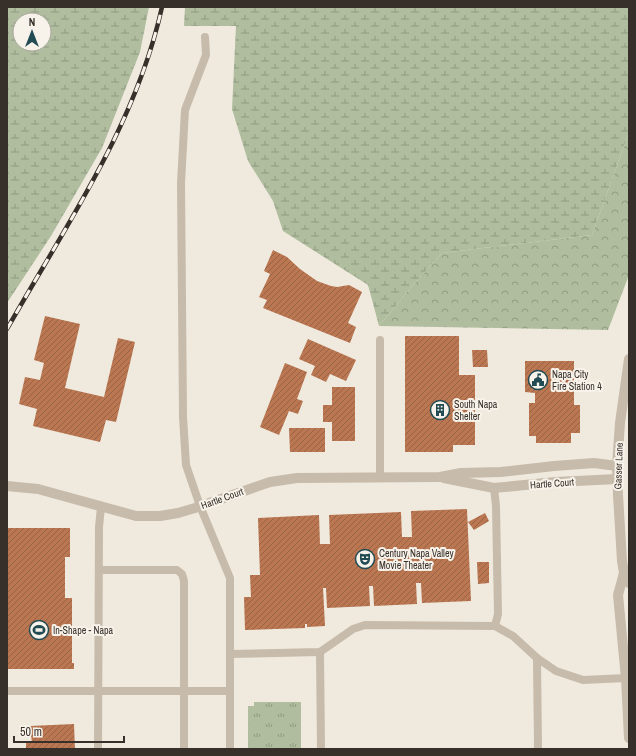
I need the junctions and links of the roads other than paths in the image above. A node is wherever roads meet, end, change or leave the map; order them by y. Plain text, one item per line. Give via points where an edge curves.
1 (205, 37) dead end
2 (380, 340) dead end
3 (629, 359) edge
4 (617, 466) junction
5 (380, 477) junction
6 (440, 477) junction
7 (617, 479) junction
8 (7, 486) edge
9 (494, 488) junction
10 (200, 506) junction
11 (101, 507) junction
12 (626, 561) edge
13 (99, 570) junction
14 (624, 573) junction
15 (629, 583) edge
16 (495, 626) junction
17 (320, 652) junction
18 (230, 654) junction
19 (537, 658) junction
20 (626, 678) junction
21 (230, 690) junction
22 (7, 691) edge
23 (99, 691) junction
24 (184, 691) junction
25 (629, 738) edge
26 (98, 749) edge
27 (184, 749) edge
28 (230, 749) edge
29 (321, 749) edge
30 (538, 749) edge

1 - 10 lane via 206,55 185,110 181,183 183,417 186,465
2 - 5 lane
3 - 4 street, Gasser Lane
4 - 6 street, Hartle Court via 594,463 501,472 461,473
4 - 7 street, Gasser Lane
5 - 6 street, Hartle Court
5 - 10 street, Hartle Court via 297,478 270,482
6 - 9 street, Hartle Court
7 - 9 street, Hartle Court
7 - 12 street, Gasser Lane
8 - 11 street, Hartle Court via 44,491
9 - 16 lane via 498,614
10 - 11 street, Hartle Court via 160,516 136,516
10 - 18 lane via 230,578
11 - 13 lane
12 - 14 street, Gasser Lane
13 - 23 lane
13 - 24 lane via 177,570 182,574
14 - 15 street, Gasser Lane
14 - 20 street, Gasser Lane via 618,595
16 - 17 lane via 365,625 353,629
16 - 19 lane via 513,636
17 - 18 lane
17 - 29 lane
18 - 21 lane
19 - 20 lane via 556,671 582,680
19 - 30 lane
20 - 25 street, Gasser Lane
21 - 24 lane
21 - 28 lane
22 - 23 lane
23 - 24 lane
23 - 26 lane
24 - 27 lane

